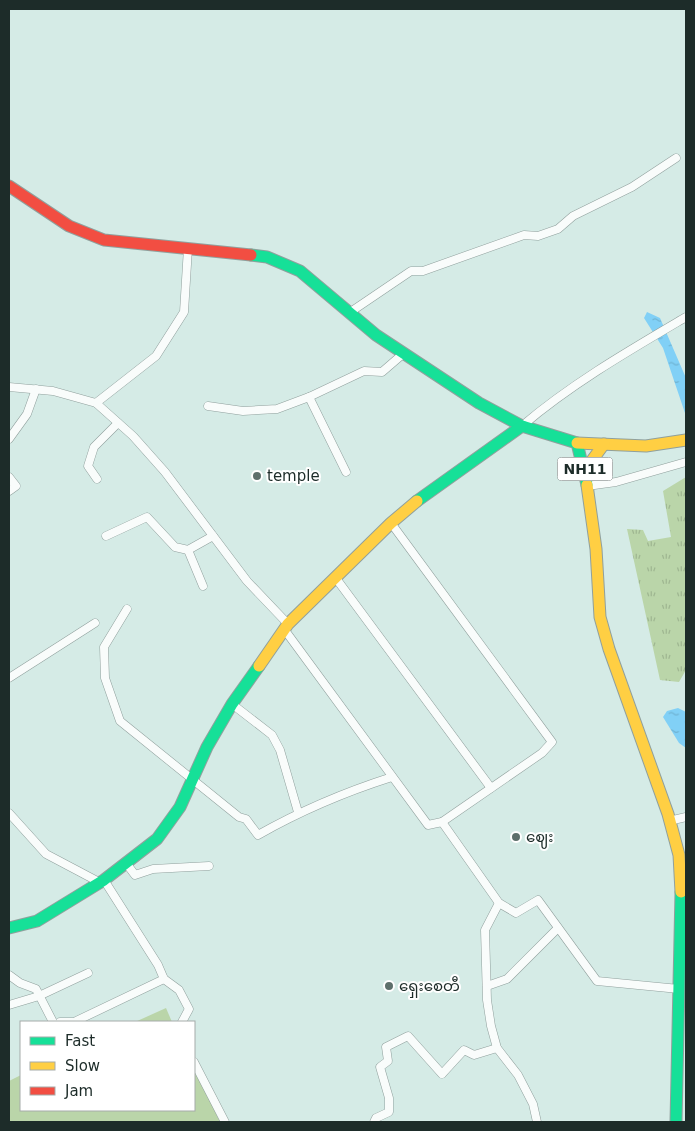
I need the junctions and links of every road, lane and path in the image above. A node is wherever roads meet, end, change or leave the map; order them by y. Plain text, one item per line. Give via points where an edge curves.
1 (676, 158) dead end
2 (9, 186) edge
3 (188, 248) junction
4 (350, 313) junction
5 (686, 318) edge
6 (404, 353) junction
7 (9, 386) edge
8 (36, 389) junction
9 (309, 397) junction
10 (96, 403) junction
11 (208, 406) dead end
12 (118, 423) junction
13 (522, 426) junction
14 (9, 439) edge
15 (686, 440) edge
16 (577, 443) junction
17 (604, 444) junction
18 (686, 462) edge
19 (586, 470) junction
20 (346, 472) dead end
21 (9, 477) edge
22 (97, 479) dead end
23 (588, 486) junction
24 (9, 491) edge
25 (391, 523) junction
26 (106, 536) dead end
27 (213, 536) junction
28 (188, 550) junction
29 (336, 577) junction
30 (203, 586) dead end
31 (127, 609) dead end
32 (95, 623) dead end
33 (286, 626) junction
34 (9, 678) edge
35 (232, 704) junction
36 (392, 777) junction
37 (192, 779) junction
38 (492, 788) junction
39 (298, 812) junction
40 (9, 813) edge
41 (686, 817) edge
42 (670, 821) junction
43 (442, 822) junction
44 (126, 863) junction
45 (209, 866) dead end
46 (102, 881) junction
47 (499, 903) junction
48 (9, 928) edge
49 (558, 928) junction
50 (88, 973) dead end
51 (9, 975) edge
52 (164, 979) junction
53 (487, 986) junction
54 (679, 989) junction
55 (39, 996) junction
56 (9, 1005) edge
57 (52, 1021) edge
58 (76, 1021) edge
59 (183, 1021) edge
60 (497, 1048) junction
61 (195, 1064) edge
62 (225, 1122) edge
63 (374, 1122) edge
64 (537, 1122) edge
65 (676, 1122) edge

1 - 4 street via 632,187 572,216 558,229 538,236 524,235 423,271 411,271
2 - 3 main road, NH11 via 70,226 104,240
3 - 4 main road, NH11 via 268,257 300,271
3 - 10 street via 184,312 156,356
4 - 6 main road, NH11
5 - 13 street via 545,406
6 - 9 street via 382,372 364,371
6 - 13 main road, NH11 via 479,403
7 - 8 street
8 - 10 street
8 - 14 street via 27,414
9 - 11 street via 277,409 243,411
9 - 20 street
10 - 12 street
12 - 22 street via 94,448 88,466
12 - 27 street via 134,436 165,472
13 - 16 main road, NH11
13 - 25 main road via 424,495
15 - 17 main road
16 - 17 main road
16 - 19 main road, NH11
17 - 19 main road
18 - 23 street via 616,482
19 - 23 main road, NH11
21 - 24 street via 16,486
23 - 42 main road, NH11 via 600,616
25 - 29 main road
25 - 38 street via 552,742 542,753
26 - 28 street via 147,517 175,547
27 - 28 street
27 - 33 street
28 - 30 street
29 - 33 main road
29 - 38 street
31 - 37 street via 104,647 105,678 120,720
32 - 34 street
33 - 35 main road
33 - 36 street
35 - 37 main road
35 - 39 street via 272,735 280,750
36 - 39 street
36 - 43 street via 428,825
37 - 39 street via 239,817 246,819 258,835
37 - 44 main road via 180,807 157,839
38 - 43 street
40 - 46 street via 46,854
41 - 42 street
42 - 54 main road, NH11 via 680,855
43 - 47 street
44 - 45 street via 135,875 153,869
44 - 46 main road
46 - 48 main road via 37,921
46 - 52 street
47 - 49 street via 516,913 538,900
47 - 53 street via 485,930
49 - 53 street via 507,980
49 - 54 street via 597,981
50 - 55 street
51 - 55 street via 36,989
52 - 58 street
52 - 59 street via 179,990 189,1009
53 - 60 street
54 - 65 main road, NH11
55 - 56 street
55 - 57 street
60 - 63 street via 474,1055 464,1050 442,1074 408,1036 386,1047 388,1061 380,1066 389,1098 389,1112
60 - 64 street via 518,1074 533,1104
61 - 62 street

